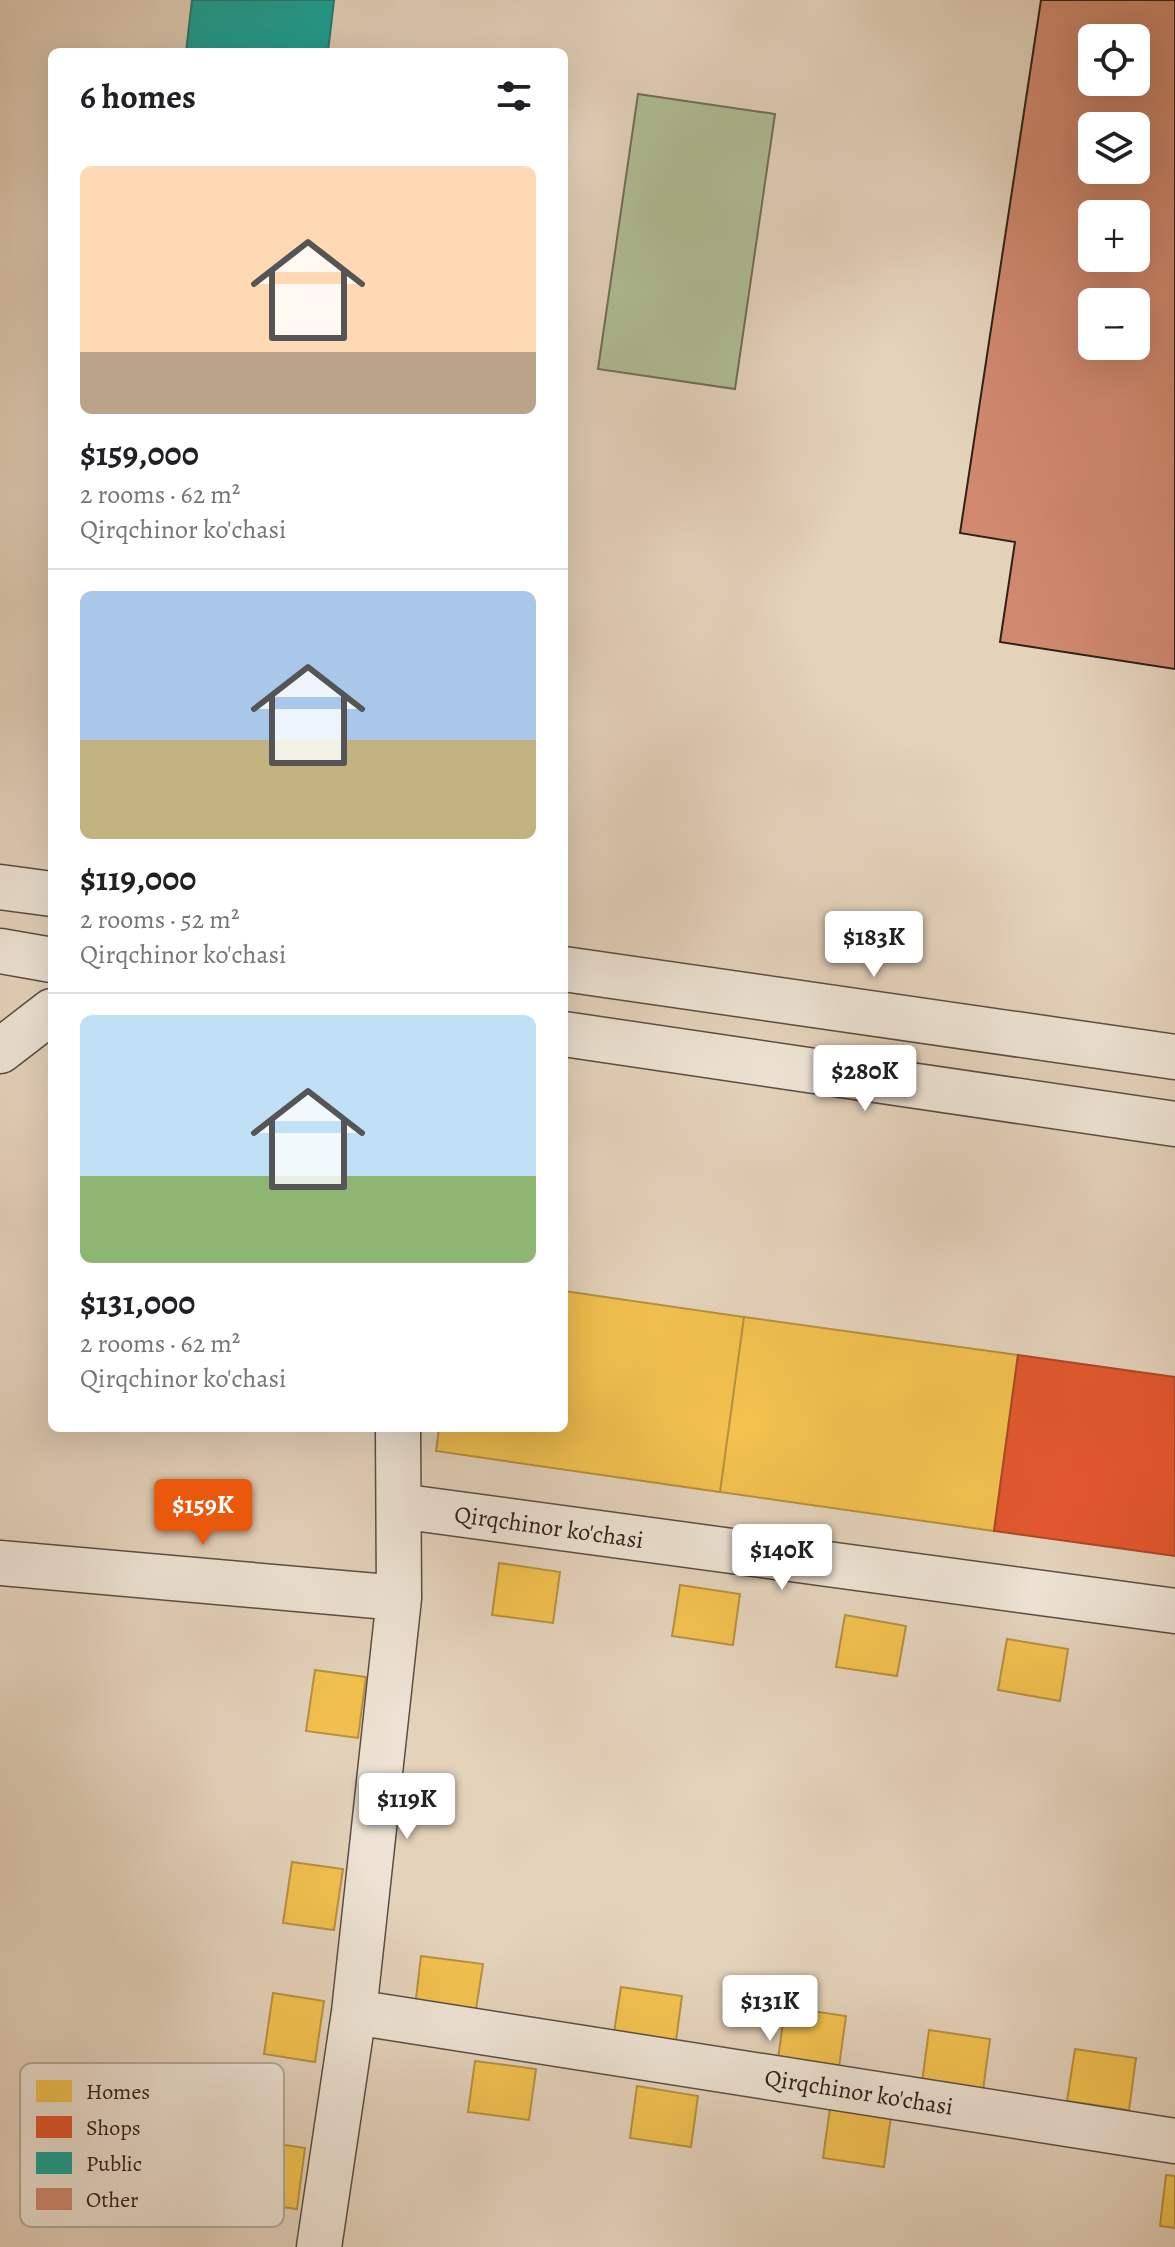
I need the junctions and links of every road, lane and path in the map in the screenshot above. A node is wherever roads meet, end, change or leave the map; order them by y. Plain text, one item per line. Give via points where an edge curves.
1 (0, 951) edge
2 (48, 959) edge
3 (568, 970) edge
4 (48, 1014) edge
5 (568, 1035) edge
6 (0, 1051) edge
7 (1175, 1057) edge
8 (1175, 1124) edge
9 (398, 1432) edge
10 (399, 1506) junction
11 (0, 1563) edge
12 (399, 1598) junction
13 (1175, 1611) edge
14 (354, 2012) junction
15 (1175, 2141) edge
16 (319, 2247) edge

1 - 2 street
3 - 7 street
4 - 6 street
5 - 8 street
9 - 10 street
10 - 12 street
10 - 13 street, Qirqchinor ko'chasi
11 - 12 street
12 - 14 street
14 - 15 street, Qirqchinor ko'chasi
14 - 16 street

